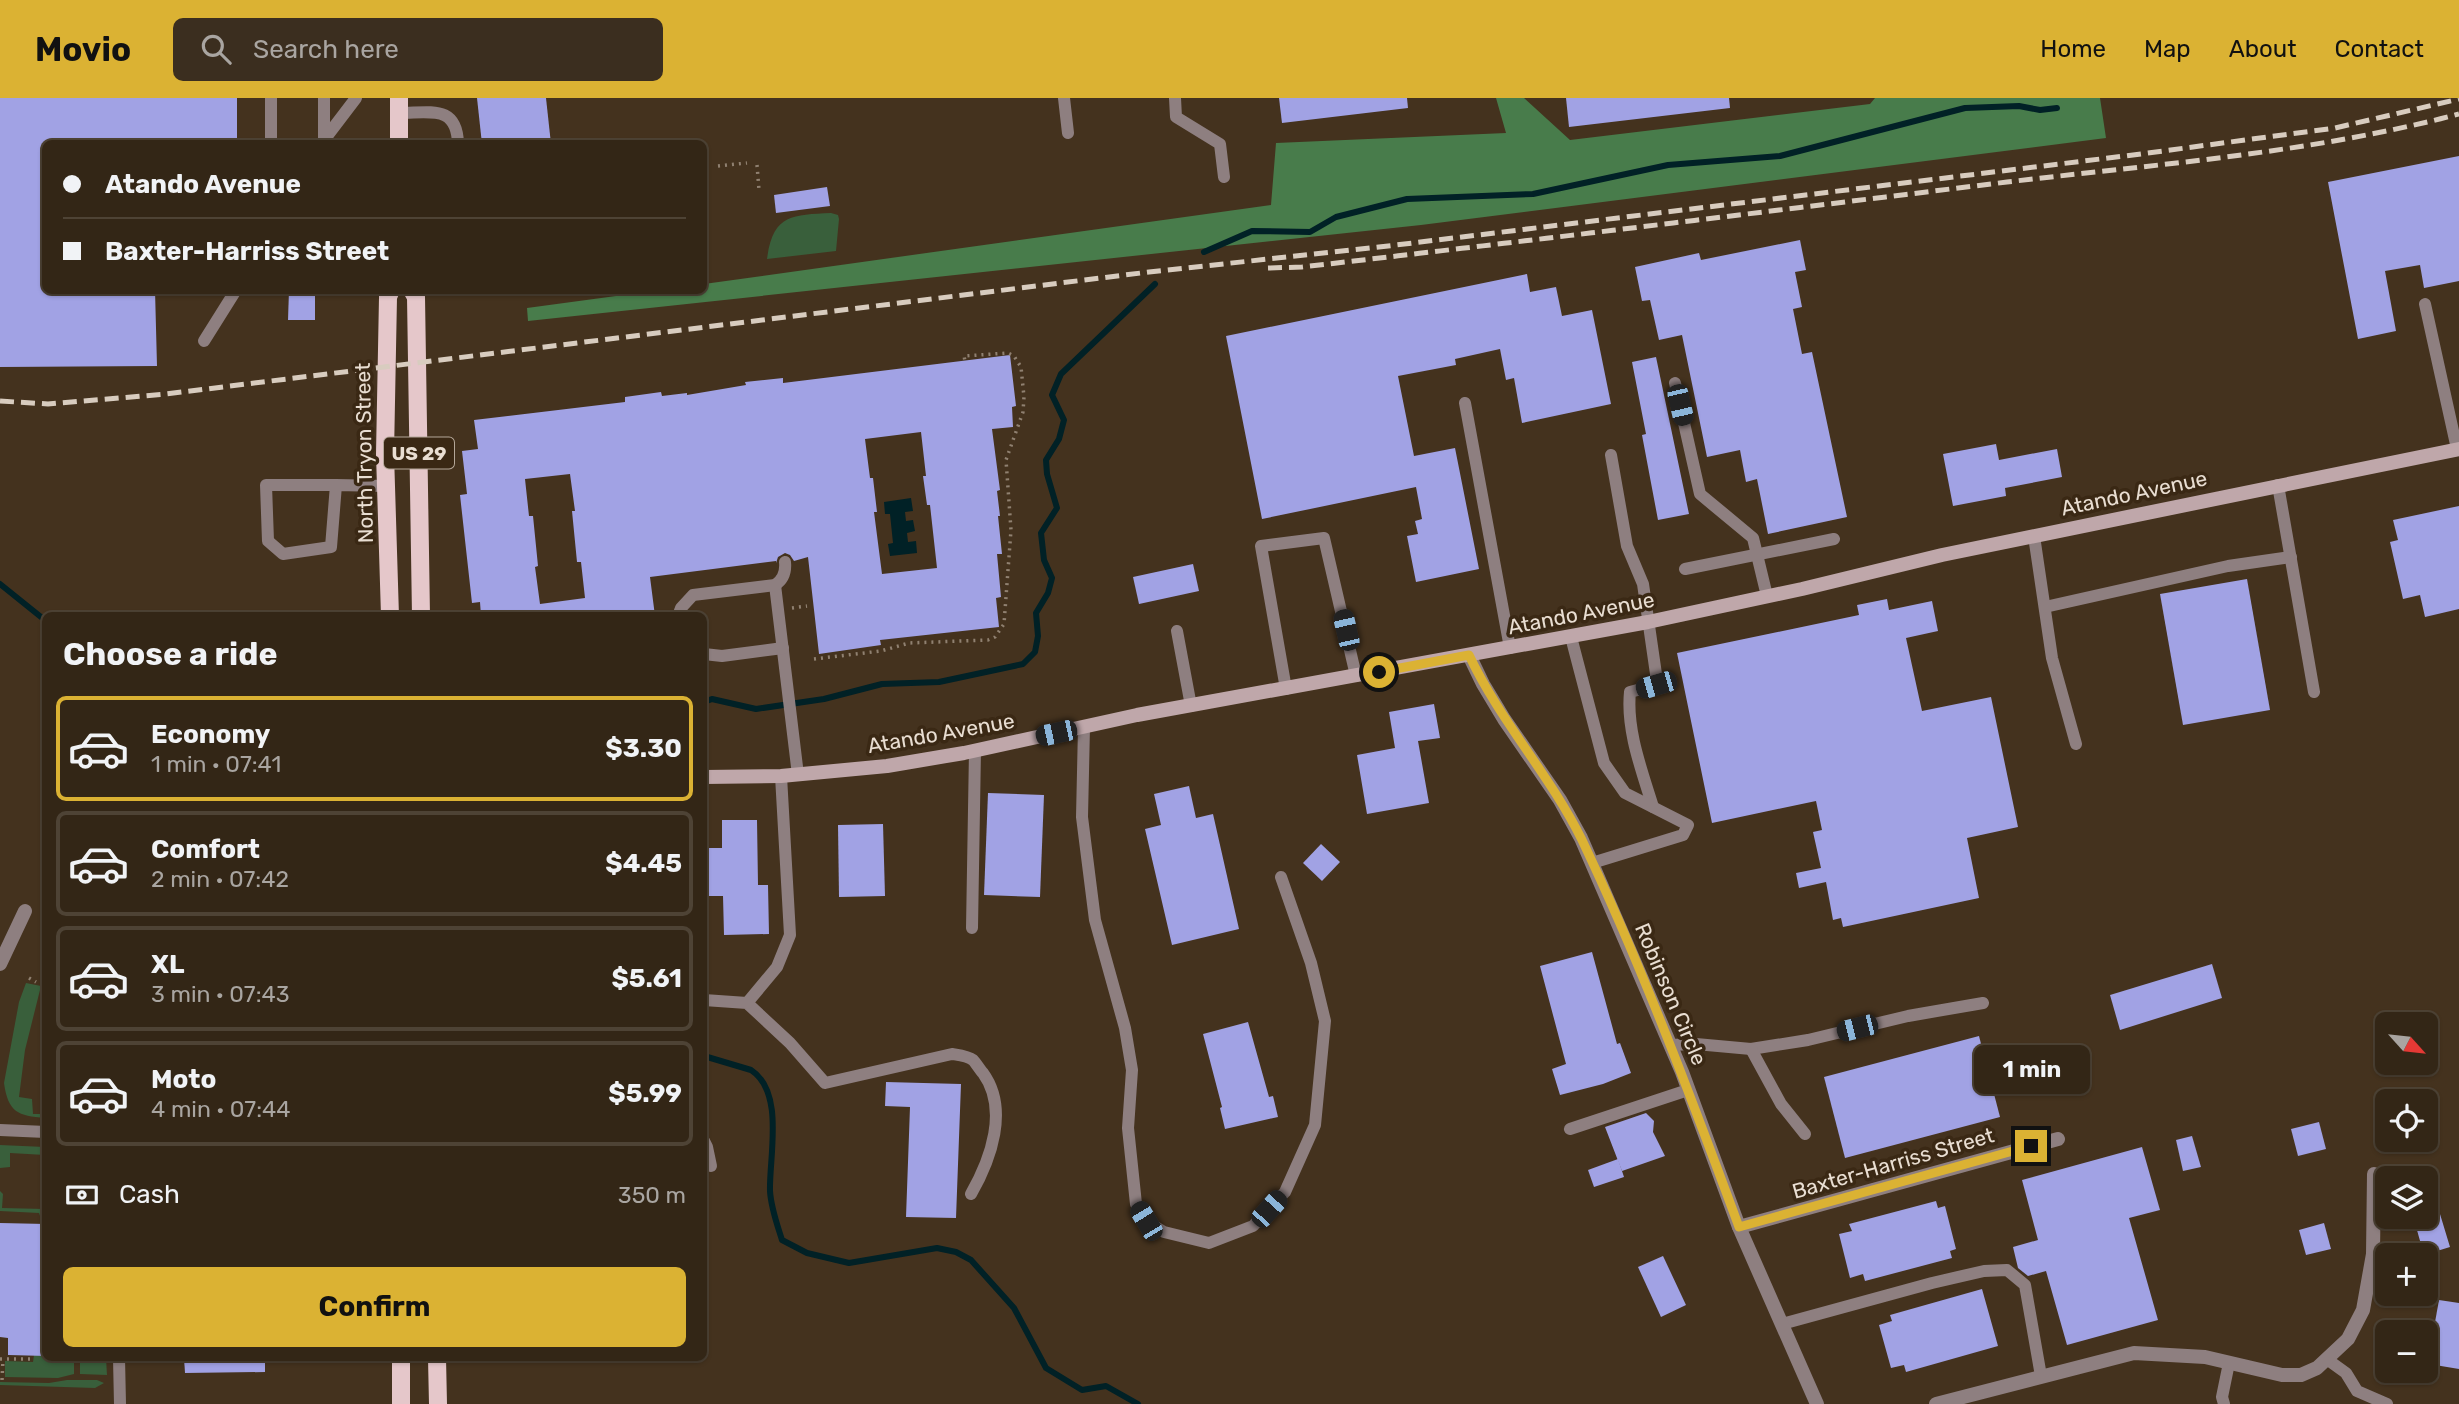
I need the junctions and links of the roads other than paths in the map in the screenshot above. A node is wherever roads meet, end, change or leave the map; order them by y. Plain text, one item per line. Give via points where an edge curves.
1 (271, 98) edge
2 (324, 98) edge
3 (356, 98) edge
4 (1064, 98) edge
5 (1175, 98) edge
6 (399, 106) edge
7 (1068, 133) dead end
8 (271, 140) edge
9 (322, 140) edge
10 (323, 140) edge
11 (399, 140) edge
12 (458, 140) edge
13 (1224, 177) dead end
14 (233, 294) edge
15 (389, 294) edge
16 (414, 294) edge
17 (2425, 304) dead end
18 (204, 341) dead end
19 (1675, 383) dead end
20 (1465, 403) dead end
21 (2458, 449) edge
22 (1611, 455) dead end
23 (336, 485) junction
24 (386, 485) junction
25 (2278, 485) junction
26 (2034, 536) junction
27 (1834, 539) dead end
28 (1758, 555) junction
29 (2291, 557) junction
30 (785, 562) dead end
31 (1685, 569) dead end
32 (775, 585) junction
33 (1768, 596) junction
34 (2045, 607) junction
35 (390, 612) edge
36 (421, 612) edge
37 (680, 612) edge
38 (1648, 622) junction
39 (1177, 631) dead end
40 (1571, 637) junction
41 (783, 648) junction
42 (1510, 648) junction
43 (707, 654) edge
44 (1469, 655) junction
45 (1356, 677) junction
46 (1286, 689) junction
47 (2314, 692) dead end
48 (1191, 706) junction
49 (1084, 727) junction
50 (2076, 744) dead end
51 (975, 750) junction
52 (798, 775) junction
53 (781, 776) junction
54 (707, 777) edge
55 (1653, 807) junction
56 (1592, 863) junction
57 (1281, 877) dead end
58 (25, 911) dead end
59 (972, 928) dead end
60 (0, 964) edge
61 (707, 1000) edge
62 (747, 1003) junction
63 (1983, 1003) dead end
64 (1670, 1045) junction
65 (1751, 1049) junction
66 (1688, 1090) junction
67 (1570, 1129) dead end
68 (0, 1130) edge
69 (42, 1132) edge
70 (1805, 1134) dead end
71 (2057, 1139) dead end
72 (707, 1147) edge
73 (711, 1166) dead end
74 (2374, 1174) dead end
75 (971, 1194) dead end
76 (1739, 1227) junction
77 (1782, 1324) junction
78 (2328, 1360) junction
79 (119, 1361) edge
80 (401, 1361) edge
81 (437, 1361) edge
82 (2229, 1363) junction
83 (2041, 1376) junction
84 (120, 1404) edge
85 (401, 1404) edge
86 (438, 1404) edge
87 (1817, 1404) edge
88 (1936, 1404) edge
89 (2224, 1404) edge
90 (2386, 1404) edge

1 - 8 lane
2 - 9 lane
3 - 10 lane
4 - 7 lane
5 - 13 lane via 1176,117 1220,144
6 - 11 main road
6 - 12 lane via 443,113 458,128
14 - 18 lane
15 - 24 main road, North Tryon Street / US 29
16 - 36 main road, US 29
17 - 21 lane
19 - 28 lane via 1700,494 1754,538
20 - 42 lane
21 - 25 main road, Atando Avenue
22 - 38 lane via 1627,546 1643,584
23 - 23 lane via 331,547 284,554 268,541 266,485
23 - 24 lane
24 - 35 main road, North Tryon Street / US 29
25 - 26 main road, Atando Avenue
25 - 29 lane
26 - 33 main road, Atando Avenue
26 - 34 lane
27 - 28 lane
28 - 31 lane
28 - 33 lane
29 - 34 lane via 2228,566
29 - 47 lane
30 - 32 lane via 781,582
32 - 37 lane via 693,595
32 - 41 lane
33 - 38 main road, Atando Avenue
34 - 50 lane via 2052,658
38 - 40 main road, Atando Avenue
38 - 55 lane via 1656,685 1630,692 1628,710
39 - 48 lane
40 - 42 main road, Atando Avenue
40 - 55 lane via 1604,763 1626,793
41 - 43 lane
41 - 52 lane
42 - 44 main road, Atando Avenue
44 - 45 main road, Atando Avenue
44 - 56 street, Robinson Circle via 1504,719 1560,800
45 - 46 main road, Atando Avenue
45 - 46 lane via 1324,538 1261,546
46 - 48 main road, Atando Avenue
48 - 49 main road, Atando Avenue
49 - 51 main road, Atando Avenue
49 - 57 lane via 1082,817 1095,920 1132,1070 1128,1128 1136,1204 1146,1221 1164,1232 1209,1243 1253,1226 1285,1192 1315,1125 1325,1021 1311,963
51 - 52 main road, Atando Avenue via 887,766
51 - 59 lane
52 - 53 main road, Atando Avenue
53 - 54 main road, Atando Avenue
53 - 62 lane via 790,935 777,967
55 - 56 lane via 1688,825 1683,835
56 - 64 street, Robinson Circle
58 - 60 street
61 - 62 lane
62 - 75 lane via 825,1083 951,1054 972,1059 990,1084 996,1102 995,1131
63 - 65 lane
64 - 65 lane
64 - 66 street, Robinson Circle
65 - 70 lane via 1781,1104
66 - 67 lane
66 - 76 street, Robinson Circle
68 - 69 lane
71 - 76 street, Baxter-Harriss Street
72 - 73 lane
74 - 78 street via 2369,1289 2358,1323
76 - 77 street, Robinson Circle
77 - 83 lane via 1932,1283 2007,1270 2025,1285
77 - 87 street, Robinson Circle
78 - 82 street via 2292,1376
78 - 90 lane via 2346,1373 2357,1391
79 - 84 lane
80 - 85 main road
81 - 86 main road
82 - 83 street via 2180,1354 2134,1353
82 - 89 lane
83 - 88 street

